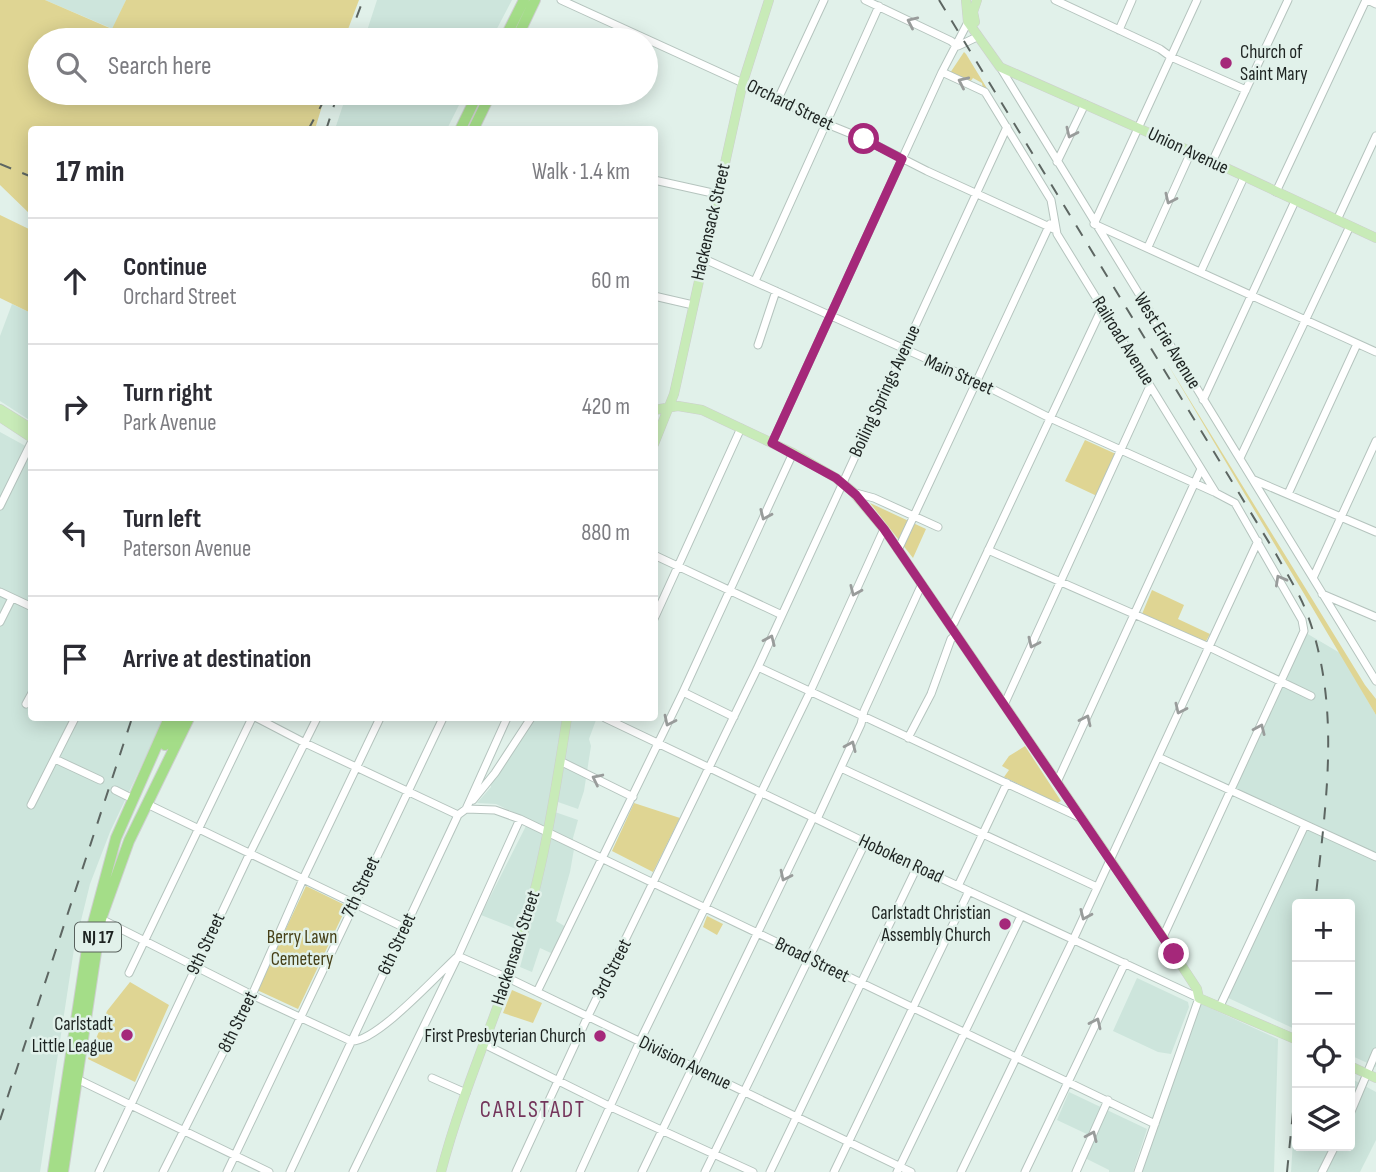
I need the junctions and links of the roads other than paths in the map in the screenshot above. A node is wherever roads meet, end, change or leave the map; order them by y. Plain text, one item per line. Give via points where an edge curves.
1 (524, 0) edge
2 (536, 0) edge
3 (561, 0) edge
4 (769, 0) edge
5 (824, 0) edge
6 (865, 0) edge
7 (967, 0) edge
8 (976, 0) edge
9 (1055, 0) edge
10 (1132, 0) edge
11 (1197, 0) edge
12 (1288, 0) edge
13 (1367, 0) edge
14 (1376, 4) edge
15 (879, 6) junction
16 (970, 20) junction
17 (510, 28) edge
18 (522, 28) edge
19 (623, 28) edge
20 (1119, 30) junction
21 (977, 37) junction
22 (658, 44) edge
23 (957, 46) junction
24 (1171, 57) junction
25 (1000, 66) junction
26 (942, 72) junction
27 (743, 82) junction
28 (1246, 90) junction
29 (778, 99) junction
30 (1085, 104) junction
31 (472, 105) edge
32 (485, 105) edge
33 (827, 124) junction
34 (462, 126) edge
35 (475, 126) edge
36 (1007, 127) junction
37 (1139, 128) junction
38 (1376, 136) edge
39 (1191, 152) junction
40 (902, 159) junction
41 (1057, 162) junction
42 (1212, 162) junction
43 (1244, 177) junction
44 (658, 181) edge
45 (1276, 192) junction
46 (717, 194) junction
47 (977, 194) junction
48 (1295, 201) junction
49 (1337, 220) junction
50 (1094, 224) junction
51 (1350, 226) junction
52 (1052, 228) junction
53 (1376, 238) edge
54 (1148, 247) junction
55 (702, 258) junction
56 (1201, 271) junction
57 (755, 281) junction
58 (776, 291) junction
59 (1253, 295) junction
60 (658, 297) edge
61 (693, 305) junction
62 (1102, 309) junction
63 (831, 316) junction
64 (1306, 320) junction
65 (1357, 344) junction
66 (758, 345) dead end
67 (904, 350) junction
68 (1376, 352) edge
69 (976, 381) junction
70 (1150, 386) junction
71 (1203, 400) junction
72 (668, 406) junction
73 (0, 409) edge
74 (658, 409) edge
75 (0, 417) edge
76 (1050, 418) junction
77 (28, 426) edge
78 (741, 428) junction
79 (658, 429) edge
80 (28, 436) edge
81 (1376, 441) edge
82 (772, 443) junction
83 (28, 447) edge
84 (1122, 449) junction
85 (793, 453) junction
86 (1240, 458) junction
87 (1201, 470) junction
88 (1253, 480) junction
89 (1195, 483) junction
90 (842, 484) junction
91 (852, 491) junction
92 (1216, 493) junction
93 (1288, 494) junction
94 (0, 506) edge
95 (915, 516) junction
96 (1341, 516) junction
97 (938, 527) dead end
98 (884, 529) junction
99 (1376, 532) edge
100 (1258, 541) junction
101 (898, 550) junction
102 (988, 550) junction
103 (658, 557) edge
104 (678, 566) junction
105 (1313, 578) junction
106 (1061, 581) junction
107 (921, 586) junction
108 (730, 590) junction
109 (0, 592) edge
110 (1321, 593) junction
111 (12, 598) junction
112 (28, 605) edge
113 (658, 610) edge
114 (1135, 614) junction
115 (782, 615) junction
116 (1376, 617) edge
117 (0, 622) edge
118 (950, 625) junction
119 (956, 635) junction
120 (1209, 647) junction
121 (758, 667) junction
122 (1376, 681) edge
123 (1281, 683) junction
124 (683, 692) junction
125 (810, 692) junction
126 (1311, 696) dead end
127 (28, 700) edge
128 (26, 704) dead end
129 (1004, 705) junction
130 (863, 716) junction
131 (734, 717) junction
132 (74, 721) edge
133 (168, 721) edge
134 (177, 721) edge
135 (188, 721) edge
136 (252, 721) edge
137 (260, 721) edge
138 (316, 721) edge
139 (379, 721) edge
140 (442, 721) edge
141 (506, 721) edge
142 (529, 721) edge
143 (568, 721) edge
144 (620, 721) edge
145 (908, 738) junction
146 (305, 743) junction
147 (658, 743) junction
148 (1158, 757) junction
149 (55, 759) junction
150 (561, 761) junction
151 (356, 768) junction
152 (710, 768) junction
153 (841, 768) junction
154 (100, 780) dead end
155 (1057, 782) junction
156 (1007, 783) junction
157 (115, 790) dead end
158 (407, 790) junction
159 (1231, 791) junction
160 (762, 793) junction
161 (633, 797) junction
162 (133, 799) junction
163 (147, 803) junction
164 (31, 805) dead end
165 (466, 809) junction
166 (458, 815) junction
167 (815, 818) junction
168 (1082, 818) junction
169 (520, 819) junction
170 (1305, 825) junction
171 (198, 828) junction
172 (547, 832) junction
173 (983, 834) junction
174 (865, 843) junction
175 (250, 853) junction
176 (1376, 857) edge
177 (603, 859) junction
178 (1110, 860) junction
179 (917, 867) junction
180 (104, 878) junction
181 (303, 879) junction
182 (654, 884) junction
183 (958, 886) junction
184 (1097, 887) junction
185 (969, 891) junction
186 (354, 903) junction
187 (706, 909) junction
188 (1021, 916) junction
189 (102, 919) junction
190 (405, 928) junction
191 (757, 934) junction
192 (1163, 937) junction
193 (145, 940) junction
194 (1073, 940) junction
195 (458, 956) junction
196 (809, 959) junction
197 (1125, 963) junction
198 (196, 965) junction
199 (129, 973) dead end
200 (508, 978) junction
201 (861, 984) junction
202 (537, 992) junction
203 (252, 995) junction
204 (1199, 998) junction
205 (1220, 1006) junction
206 (912, 1007) junction
207 (301, 1016) junction
208 (588, 1016) junction
209 (964, 1032) junction
210 (1292, 1038) edge
211 (351, 1041) junction
212 (640, 1041) junction
213 (484, 1044) junction
214 (1376, 1052) edge
215 (1016, 1058) junction
216 (692, 1066) junction
217 (1355, 1068) edge
218 (1366, 1073) junction
219 (432, 1078) dead end
220 (1376, 1078) edge
221 (77, 1079) junction
222 (559, 1082) junction
223 (1068, 1083) junction
224 (744, 1091) junction
225 (466, 1093) junction
226 (1108, 1100) junction
227 (1355, 1101) edge
228 (131, 1105) junction
229 (611, 1107) junction
230 (796, 1118) junction
231 (1155, 1124) junction
232 (663, 1128) junction
233 (183, 1130) junction
234 (848, 1142) junction
235 (1332, 1151) edge
236 (715, 1153) junction
237 (235, 1155) junction
238 (899, 1169) edge
239 (1323, 1170) edge
240 (53, 1172) edge
241 (63, 1172) edge
242 (99, 1172) edge
243 (163, 1172) edge
244 (227, 1172) edge
245 (269, 1172) edge
246 (289, 1172) edge
247 (353, 1172) edge
248 (441, 1172) edge
249 (516, 1172) edge
250 (580, 1172) edge
251 (642, 1172) edge
252 (705, 1172) edge
253 (753, 1172) edge
254 (770, 1172) edge
255 (834, 1172) edge
256 (911, 1172) edge
257 (961, 1172) edge
258 (1025, 1172) edge
259 (1076, 1172) edge
260 (1138, 1172) edge
261 (1334, 1172) edge

1 - 17 highway
2 - 18 highway
3 - 19 street, Orchard Street
4 - 27 main road, Hackensack Street
5 - 29 street
6 - 15 street
7 - 8 main road
7 - 16 main road, West Erie Avenue
8 - 16 main road
9 - 20 street
10 - 20 street
11 - 24 street
12 - 28 street
13 - 14 street
13 - 45 street
23 -> 15 street
15 - 33 street
16 - 21 main road, West Erie Avenue
16 - 23 street
16 - 25 main road
20 - 24 street
21 - 23 street
21 - 25 main road, West Erie Avenue
22 - 27 street, Orchard Street
23 - 26 street
24 - 28 street
24 - 37 street
25 - 30 main road, Union Avenue
25 - 41 street, West Erie Avenue
36 -> 26 street via 985,92
26 - 40 street
27 - 29 street, Orchard Street
27 - 46 main road, Hackensack Street
28 - 42 street
29 - 33 street, Orchard Street
30 - 37 main road, Union Avenue
30 -> 41 street
31 - 34 highway
32 - 35 highway
33 - 40 street, Orchard Street
33 - 57 street
36 - 47 street, Boiling Springs Avenue
36 - 52 street via 1051,200
37 - 39 main road, Union Avenue
37 - 50 street
38 - 49 street
39 - 42 main road, Union Avenue
39 -> 54 street
40 - 47 street, Orchard Street
40 - 63 street
41 - 50 street, West Erie Avenue
42 - 43 main road, Union Avenue
43 - 45 main road, Union Avenue
43 - 56 street
44 - 46 street
45 - 48 main road, Union Avenue
46 - 55 main road, Hackensack Street
47 - 52 street, Orchard Street
47 - 67 street, Boiling Springs Avenue
48 - 49 main road, Union Avenue
48 - 59 street
49 - 51 main road, Union Avenue
50 - 54 street
50 - 71 street, West Erie Avenue
51 - 53 main road, Union Avenue
51 - 64 street
52 - 62 street, Railroad Avenue
52 - 69 street
54 - 56 street
55 - 57 street, Main Street
55 - 61 main road, Hackensack Street
56 - 59 street
57 - 58 street, Main Street
58 - 63 street, Main Street
58 - 66 street
59 - 64 street
59 - 71 street
60 - 61 street
61 - 72 main road, Hackensack Street
62 - 70 street, Railroad Avenue
62 - 76 street
63 - 67 street, Main Street
63 - 82 street
64 - 65 street
64 - 86 street
65 - 68 street
65 - 93 street
67 - 69 street, Main Street
67 - 90 street, Boiling Springs Avenue
69 - 76 street, Main Street
69 - 95 street
70 - 84 street
70 - 87 street, Railroad Avenue
71 - 86 street, West Erie Avenue
72 - 74 main road
72 - 78 main road via 702,410
72 - 79 main road, Hackensack Street
73 - 77 main road
75 - 80 main road
76 - 84 street, Main Street
76 - 102 street
78 - 82 main road
78 - 104 street
81 - 96 street
82 - 85 main road
83 - 94 street
84 - 89 street, Main Street
84 - 106 street
85 - 90 main road
85 -> 108 street
86 - 88 street, West Erie Avenue
87 - 89 street
87 - 92 street, Railroad Avenue
88 - 93 street
88 - 105 street, West Erie Avenue
89 - 92 street, Main Street
89 - 114 street
90 - 91 main road
90 - 115 street, Boiling Springs Avenue
91 - 95 street
91 - 98 main road
92 - 100 street, Railroad Avenue via 1235,503
93 - 96 street
95 - 97 street
95 - 101 street
96 - 99 street
96 - 105 street
98 - 101 main road
98 -> 125 street
100 - 120 street
123 -> 100 street, Railroad Avenue via 1304,631
101 - 107 main road
102 - 106 street
102 - 118 street
103 - 104 street
104 - 108 street
104 - 113 street
105 - 110 street, West Erie Avenue
106 - 114 street
106 -> 129 street
107 - 118 main road
107 - 130 street
108 - 115 street
108 - 124 street
109 - 111 street
110 - 116 street
110 - 122 street, West Erie Avenue
111 - 112 street
111 - 117 street
114 - 120 street
155 -> 114 street
121 -> 115 street, Boiling Springs Avenue
118 - 119 main road
119 - 129 main road
119 - 145 street
120 - 123 street
120 -> 148 street
121 - 125 street
121 - 131 street, Boiling Springs Avenue
123 - 126 street
159 -> 123 street
124 - 131 street
124 -> 147 street
125 - 130 street
125 - 160 street
127 - 128 street
129 - 155 main road
130 - 145 street
153 -> 130 street
131 - 152 street, Boiling Springs Avenue
132 - 149 street
133 - 162 highway
134 - 180 highway, NJ 17
135 - 163 highway, NJ 17
136 - 171 street
137 - 146 street
138 - 146 street, 9th Street
139 - 151 street, 8th Street
140 - 158 street, 7th Street
141 - 165 street, 6th Street
142 - 165 street
143 - 150 main road, Hackensack Street
144 - 147 street, Hoboken Road
145 - 156 street
146 - 151 street
146 - 175 street, 9th Street
147 - 152 street, Hoboken Road
147 - 161 street
148 - 159 street
148 - 178 street
149 - 154 street
149 - 164 street
161 -> 150 street
150 - 172 main road, Hackensack Street
151 - 158 street
151 - 181 street, 8th Street
152 - 160 street, Hoboken Road
152 - 182 street, 3rd Street
153 - 167 street
153 - 173 street
155 - 168 main road
156 - 168 street
156 - 173 street
157 - 162 street
158 - 166 street
158 - 186 street, 7th Street
159 - 170 street
159 - 192 street
160 - 167 street, Hoboken Road
160 - 187 street
161 - 177 street
162 - 180 highway
163 - 171 street
163 - 189 highway, NJ 17
165 - 166 street, 6th Street
165 - 169 street, Broad Street via 495,810
166 - 190 street, 6th Street
167 - 174 street, Hoboken Road
167 -> 191 street
168 - 178 main road
169 - 172 street, Broad Street
169 - 195 street
170 - 176 street
170 - 205 street
171 - 175 street
171 - 193 street
172 - 177 street, Broad Street
172 - 200 main road, Hackensack Street
173 - 183 street
173 - 184 street
174 - 179 street, Hoboken Road
174 - 196 street
175 - 181 street
175 - 198 street, 9th Street
177 - 182 street, Broad Street
177 - 202 street
178 - 184 street
178 - 192 main road
179 - 183 street, Hoboken Road
179 - 201 street
180 - 240 highway, NJ 17 via 88,942
181 - 186 street
181 - 203 street, 8th Street
182 - 187 street, Broad Street
182 - 208 street, 3rd Street
183 - 185 street, Hoboken Road
184 -> 194 street
185 - 188 street, Hoboken Road
185 - 206 street
186 - 190 street
186 - 207 street, 7th Street
187 - 191 street, Broad Street
187 - 212 street
188 - 194 street, Hoboken Road
188 - 209 street
189 - 193 street
189 - 221 highway, NJ 17
190 - 211 street, 6th Street
191 - 196 street, Broad Street
191 - 216 street
192 - 204 main road
193 - 198 street
193 - 199 street
194 - 197 street, Hoboken Road
194 - 215 street
195 - 200 street, Division Avenue
195 - 211 street via 391,1019 361,1040
195 - 247 street
196 - 201 street, Broad Street
196 - 224 street
197 - 204 street, Hoboken Road
223 -> 197 street
198 - 203 street
198 - 228 street, 9th Street
200 - 202 street, Division Avenue
200 - 213 main road, Hackensack Street
201 - 206 street, Broad Street
201 - 230 street
202 - 208 street, Division Avenue
203 - 207 street
203 - 233 street, 8th Street
204 - 205 main road
204 - 231 street
205 - 210 main road
206 - 209 street, Broad Street
206 - 234 street
207 - 211 street
207 - 237 street, 7th Street
208 - 212 street, Division Avenue
208 - 222 street, 3rd Street
209 - 215 street, Broad Street
209 - 238 street
211 - 246 street, 6th Street
212 - 216 street, Division Avenue
212 - 229 street
213 - 222 street
213 - 225 main road, Hackensack Street
214 - 218 street
215 - 223 street, Broad Street
215 - 257 street
216 - 224 street, Division Avenue
216 - 232 street
217 - 218 main road
218 - 220 main road
218 - 227 street
219 - 225 street
221 - 228 street
221 - 241 highway, NJ 17
222 - 229 street
222 - 249 street, 3rd Street
223 - 226 street, Broad Street
223 - 258 street
224 - 230 street, Division Avenue
224 - 236 street
225 - 248 main road, Hackensack Street
226 - 231 street, Broad Street
259 -> 226 street
228 - 233 street
228 - 242 street, 9th Street
229 - 232 street
229 - 250 street
230 - 234 street, Division Avenue
230 - 254 street
231 - 260 street
232 - 236 street
232 - 251 street
233 - 237 street
233 - 243 street, 8th Street
234 - 238 street, Division Avenue
234 - 255 street
235 - 239 street
236 - 252 street
236 - 253 street
237 - 244 street, 7th Street
237 - 245 street
238 - 256 street, Division Avenue
239 - 261 street

